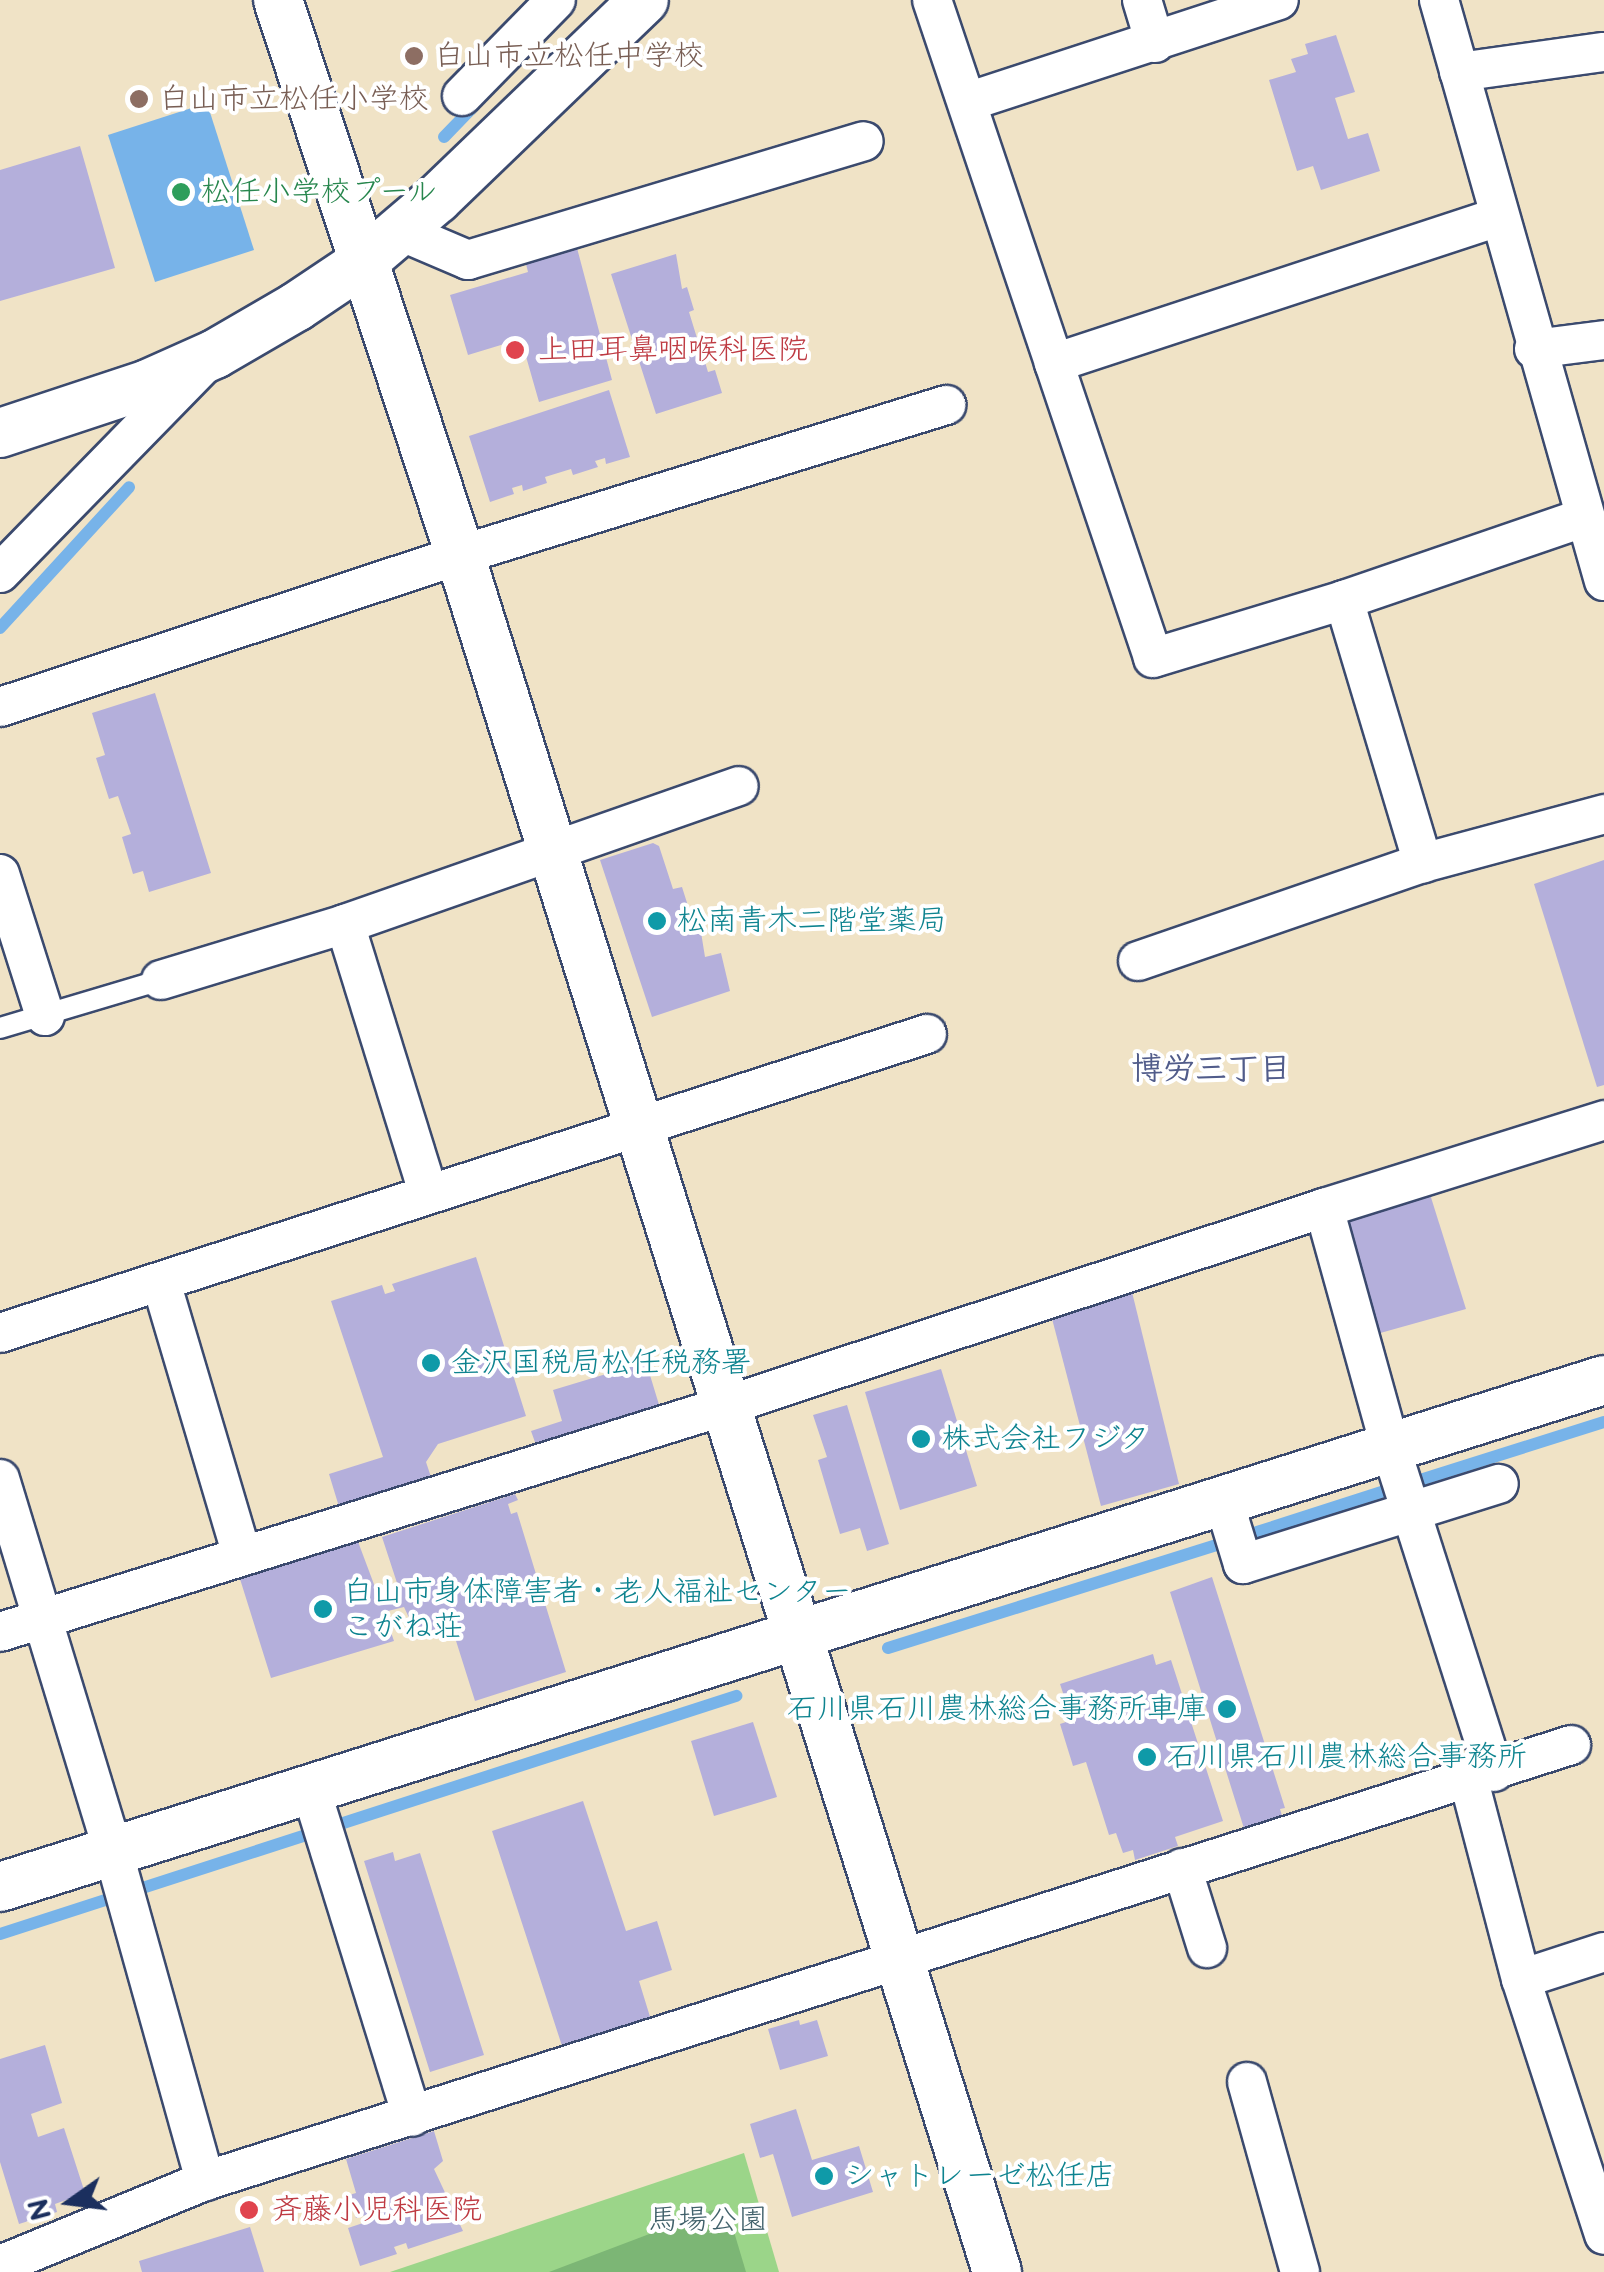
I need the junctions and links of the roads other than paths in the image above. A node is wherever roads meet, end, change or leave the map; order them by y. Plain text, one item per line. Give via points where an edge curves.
1 (278, 0) edge
2 (556, 0) edge
3 (644, 0) edge
4 (932, 0) edge
5 (1142, 0) edge
6 (1279, 0) edge
7 (1439, 0) edge
8 (1155, 43) junction
9 (1604, 52) edge
10 (1459, 72) junction
11 (462, 96) dead end
12 (967, 102) junction
13 (864, 141) dead end
14 (1498, 217) junction
15 (400, 230) junction
16 (363, 262) junction
17 (1604, 340) edge
18 (1534, 348) junction
19 (215, 354) junction
20 (1054, 363) junction
21 (946, 406) dead end
22 (0, 434) edge
23 (1583, 518) junction
24 (460, 554) junction
25 (0, 572) edge
26 (1604, 581) edge
27 (1344, 600) junction
28 (0, 707) edge
29 (739, 786) dead end
30 (1604, 814) edge
31 (550, 854) junction
32 (1424, 864) junction
33 (0, 874) edge
34 (345, 924) junction
35 (1138, 961) dead end
36 (161, 980) joint
37 (45, 1016) junction
38 (0, 1028) edge
39 (927, 1034) dead end
40 (1604, 1120) edge
41 (637, 1128) junction
42 (428, 1192) junction
43 (1324, 1208) junction
44 (161, 1282) junction
45 (0, 1332) edge
46 (1604, 1380) edge
47 (728, 1406) junction
48 (1391, 1449) junction
49 (0, 1479) edge
50 (1499, 1484) dead end
51 (1224, 1502) junction
52 (1412, 1511) junction
53 (242, 1556) junction
54 (44, 1618) junction
55 (0, 1632) edge
56 (796, 1637) junction
57 (1571, 1745) dead end
58 (1482, 1776) junction
59 (319, 1818) junction
60 (1182, 1868) junction
61 (120, 1882) junction
62 (0, 1887) edge
63 (1208, 1948) dead end
64 (1604, 1952) edge
65 (900, 1960) junction
66 (1521, 1980) junction
67 (1247, 2082) dead end
68 (412, 2117) junction
69 (1595, 2170) edge
70 (205, 2181) junction
71 (1604, 2234) edge
72 (55, 2258) edge
73 (0, 2265) edge
74 (997, 2272) edge
75 (1300, 2272) edge

1 - 16 street
2 - 11 street
3 - 15 street
4 - 12 street
5 - 8 street
6 - 8 street
7 - 10 street
8 - 12 street
9 - 10 street
10 - 14 street
12 - 20 street
13 - 15 street via 468,260
14 - 18 street
14 - 20 street
15 - 16 street
16 - 19 street
16 - 24 street
17 - 18 street
18 - 23 street
19 - 22 street
19 - 25 street
20 - 27 street via 1153,658
21 - 24 street
23 - 26 street
23 - 27 street
24 - 28 street
24 - 31 street
27 - 32 street
29 - 31 street
30 - 32 street
31 - 34 street
31 - 41 street
32 - 35 street
33 - 37 street
34 - 36 street
34 - 42 street
36 - 37 lane
37 - 38 lane
39 - 41 street
40 - 43 street
41 - 42 street
41 - 47 street
42 - 44 street
43 - 47 street
43 - 48 street
44 - 45 street
44 - 53 street
46 - 48 street
47 - 53 street
47 - 56 street
48 - 51 street
48 - 52 street
49 - 54 street
50 - 52 street
51 - 52 street via 1243,1564
51 - 56 street
52 - 58 street
53 - 54 street
54 - 55 street
54 - 61 street
56 - 59 street
56 - 65 street
57 - 58 street
58 - 60 street
58 - 66 street
59 - 61 street
59 - 68 street
60 - 63 street
60 - 65 street
61 - 62 street
61 - 70 street
64 - 66 street
65 - 68 street
65 - 74 street
66 - 69 street
67 - 75 street
68 - 70 street
69 - 71 street
70 - 72 street
72 - 73 street

